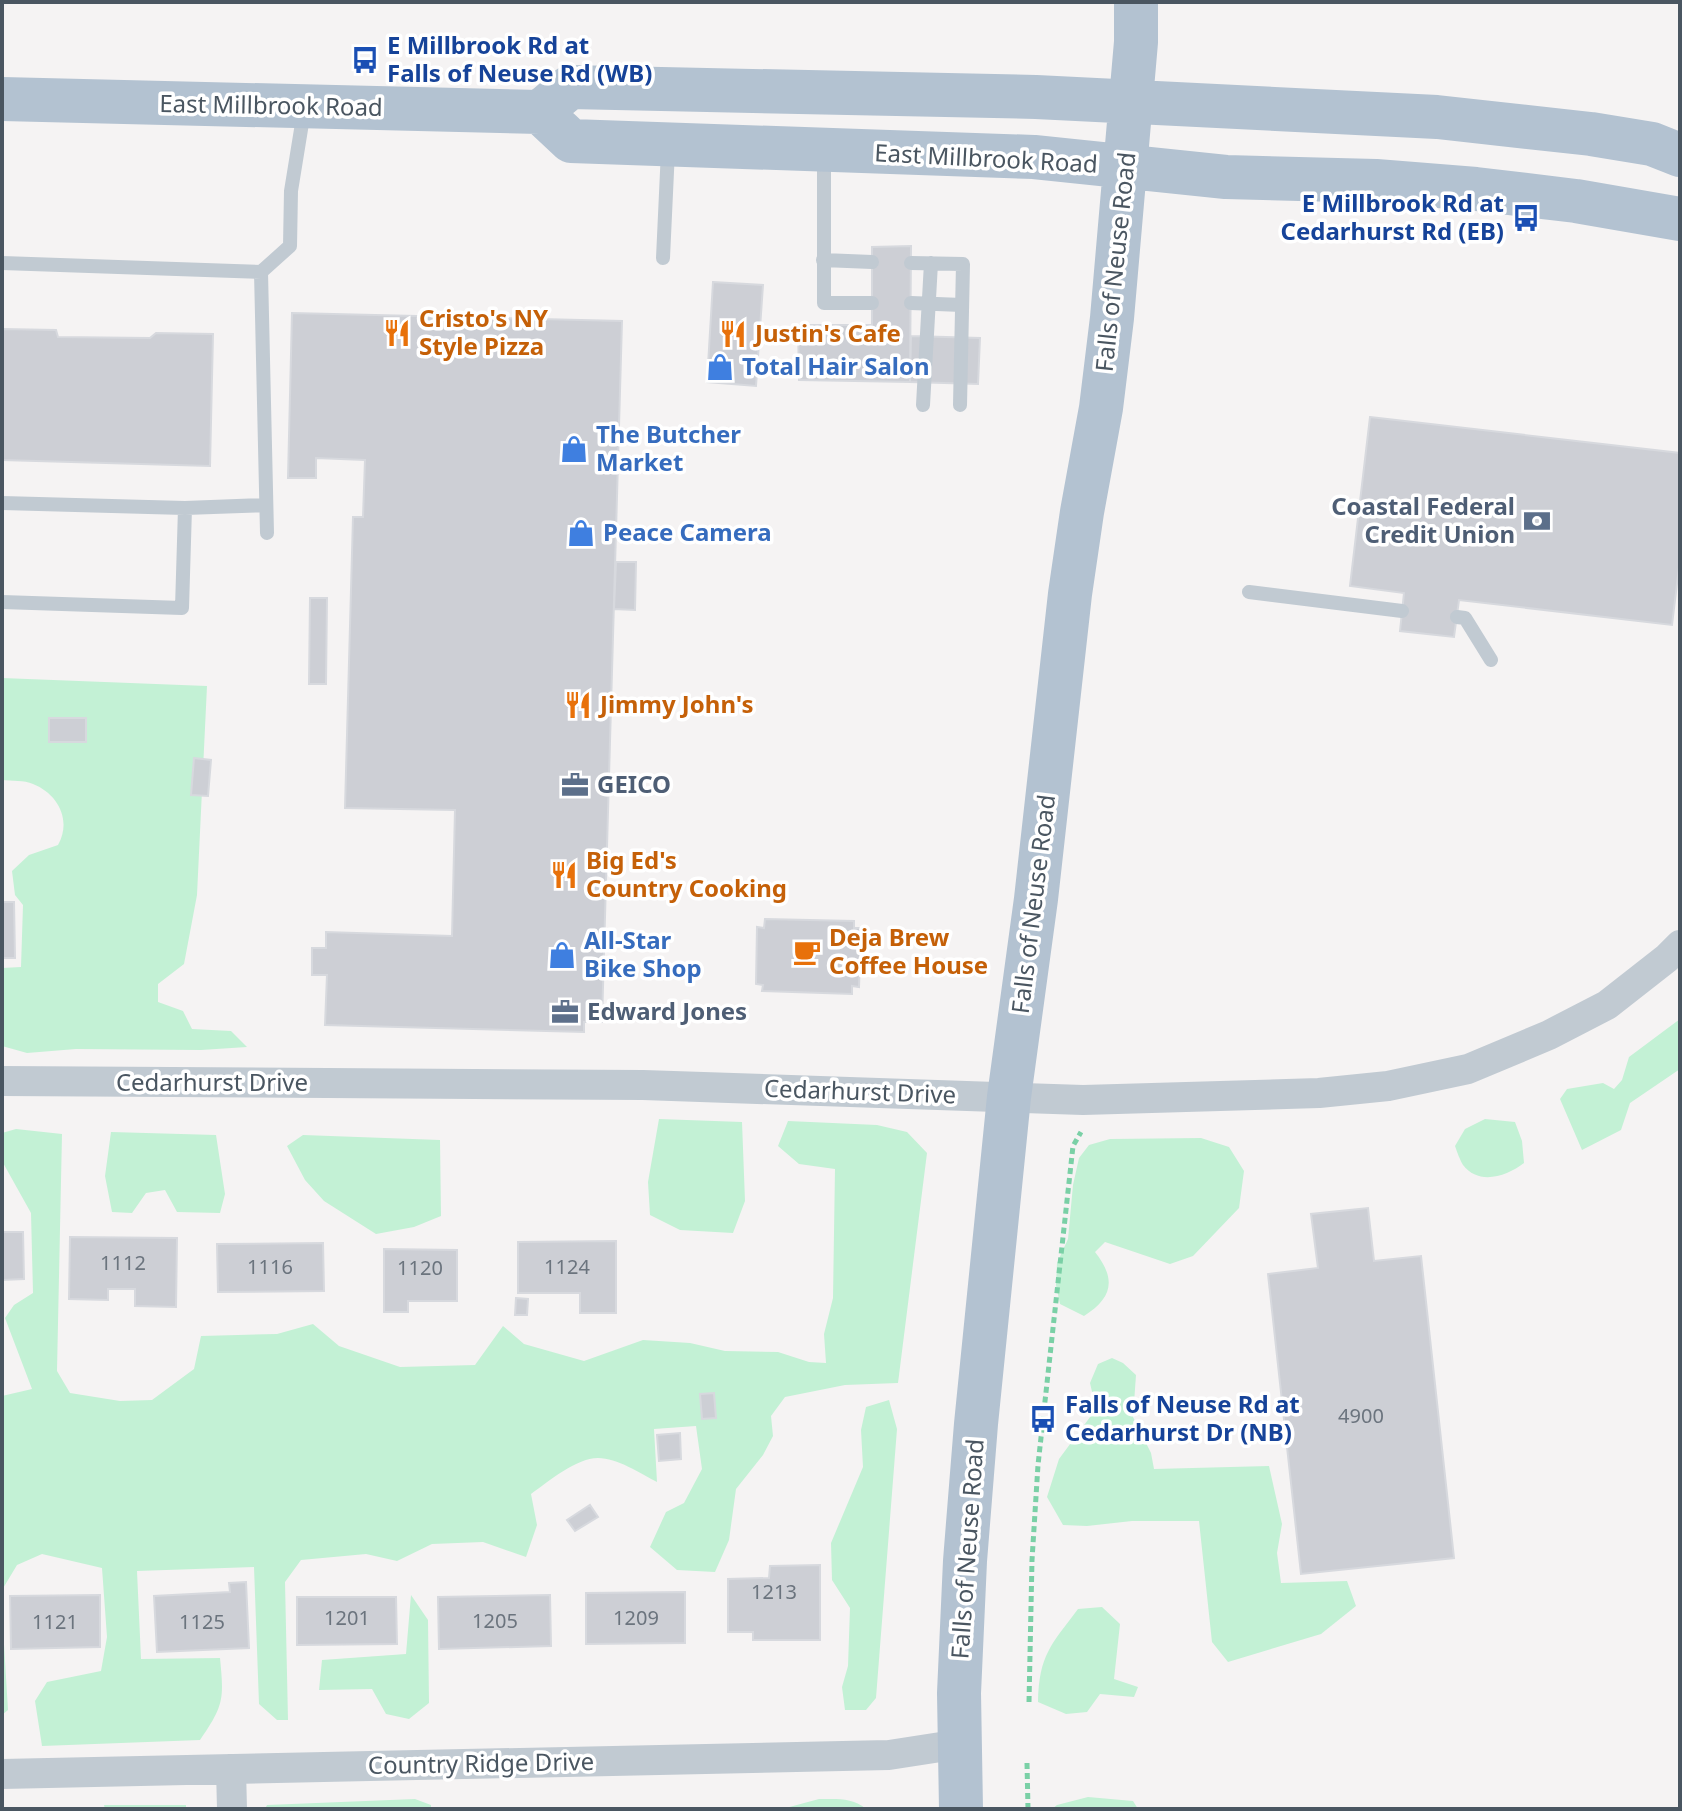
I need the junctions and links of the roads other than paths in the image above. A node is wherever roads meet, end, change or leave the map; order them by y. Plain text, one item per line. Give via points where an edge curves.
1 (1136, 2) edge
2 (2, 99) edge
3 (1131, 102) junction
4 (305, 107) junction
5 (540, 112) junction
6 (669, 145) junction
7 (824, 151) junction
8 (1680, 155) edge
9 (1125, 168) junction
10 (1680, 219) edge
11 (663, 258) dead end
12 (823, 260) junction
13 (872, 262) dead end
14 (2, 263) edge
15 (911, 263) dead end
16 (931, 263) junction
17 (261, 272) junction
18 (872, 303) dead end
19 (911, 303) dead end
20 (929, 304) junction
21 (962, 305) junction
22 (923, 405) dead end
23 (960, 405) dead end
24 (2, 503) edge
25 (266, 505) junction
26 (185, 508) junction
27 (267, 533) dead end
28 (1249, 592) dead end
29 (2, 602) edge
30 (1402, 611) dead end
31 (1457, 617) dead end
32 (1491, 660) dead end
33 (1680, 945) edge
34 (2, 1081) edge
35 (1009, 1097) junction
36 (960, 1744) junction
37 (231, 1769) junction
38 (2, 1774) edge
39 (232, 1809) edge
40 (961, 1809) edge

1 - 3 main road, Falls of Neuse Road
2 - 4 main road, East Millbrook Road
3 - 5 main road via 570,87
3 - 8 main road via 1510,124 1652,144
3 - 9 main road, Falls of Neuse Road
4 - 5 main road, East Millbrook Road
4 - 17 lane via 291,191 290,246
5 - 6 main road, East Millbrook Road via 571,141
6 - 7 main road, East Millbrook Road
6 - 11 lane
7 - 9 main road, East Millbrook Road via 1034,157
7 - 12 lane
9 - 10 main road, East Millbrook Road via 1476,189
9 - 35 main road, Falls of Neuse Road via 1101,408 1070,594
12 - 13 lane
12 - 18 lane via 824,303
14 - 17 lane
15 - 16 lane
16 - 20 lane
16 - 21 lane via 963,264
17 - 25 lane
19 - 20 lane
20 - 21 lane
20 - 22 lane
21 - 23 lane
24 - 26 lane
25 - 26 lane
25 - 27 lane
26 - 29 lane via 182,608
28 - 30 lane
31 - 32 lane via 1465,618
33 - 35 street, Cedarhurst Drive via 1607,1005 1468,1069 1388,1086 1319,1093
34 - 35 street, Cedarhurst Drive via 643,1085
35 - 36 main road, Falls of Neuse Road via 965,1561
36 - 37 street, Country Ridge Drive via 889,1755
36 - 40 main road, Falls of Neuse Road
37 - 38 street, Country Ridge Drive
37 - 39 street

